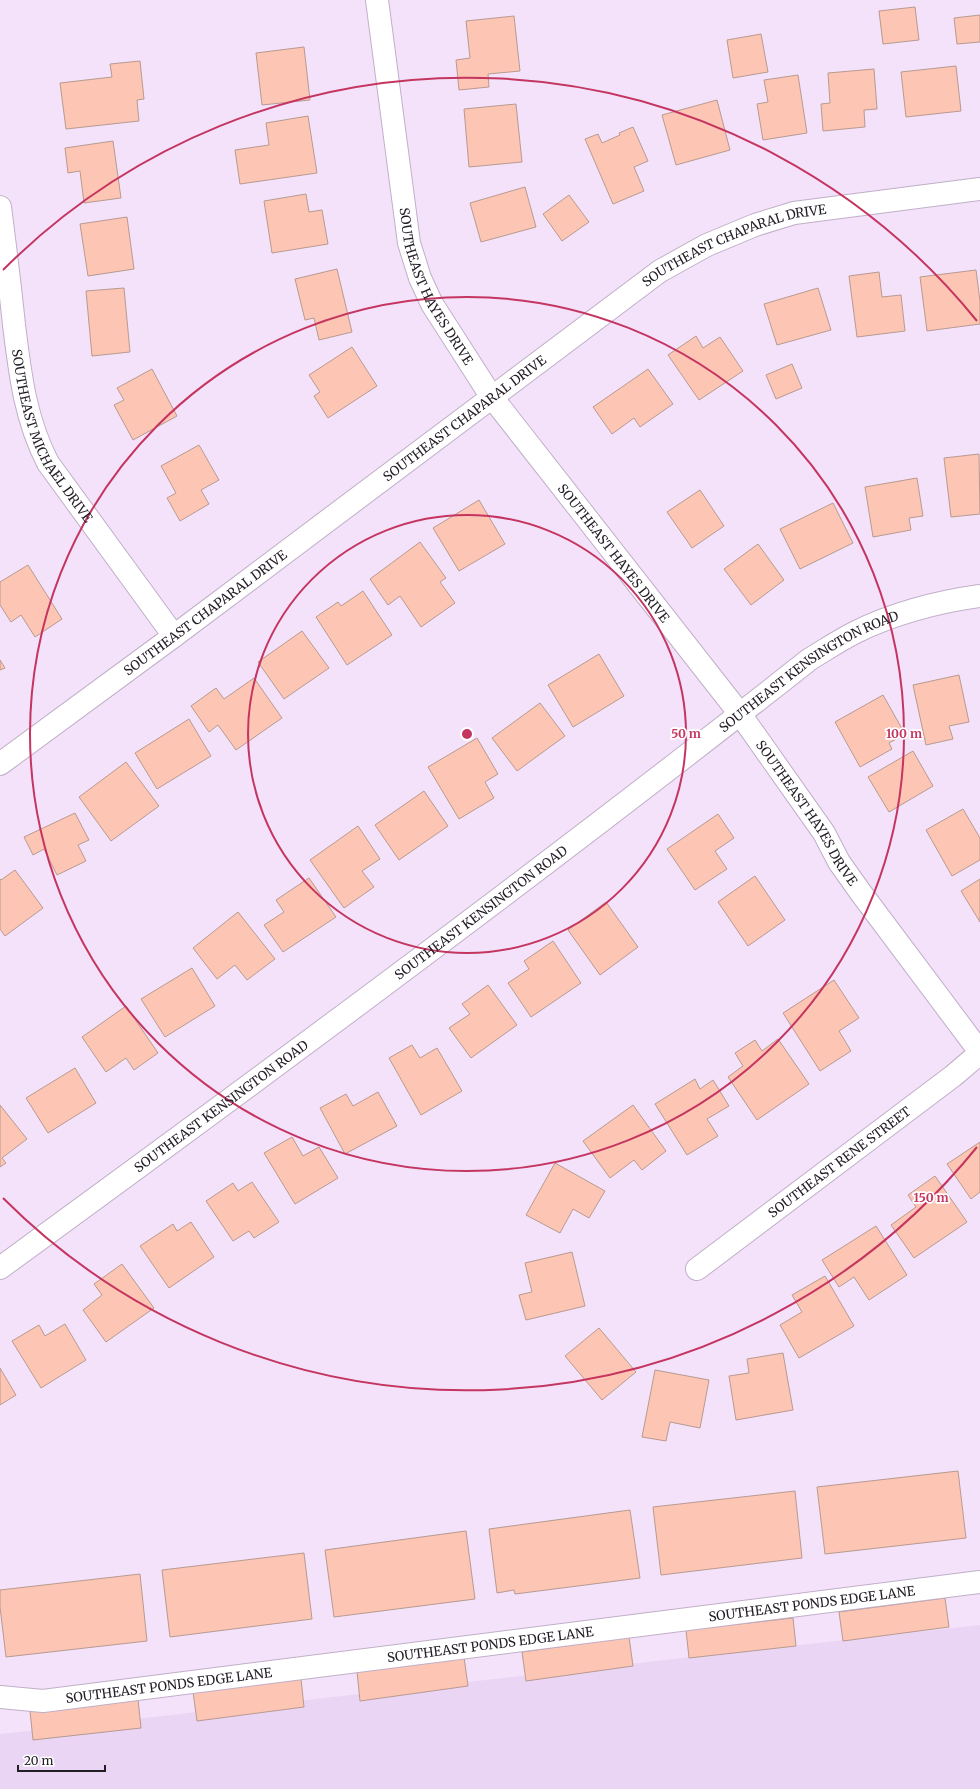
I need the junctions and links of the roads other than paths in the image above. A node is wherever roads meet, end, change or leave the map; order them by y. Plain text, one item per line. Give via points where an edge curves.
1 (377, 0) edge
2 (980, 189) edge
3 (0, 207) edge
4 (491, 396) junction
5 (980, 596) edge
6 (174, 636) junction
7 (740, 714) junction
8 (0, 764) edge
9 (980, 1053) edge
10 (0, 1268) edge
11 (697, 1269) dead end
12 (980, 1582) edge
13 (0, 1698) edge

1 - 4 street, SOUTHEAST HAYES DRIVE via 400,185 411,250 432,304
2 - 4 street, SOUTHEAST CHAPARAL DRIVE via 794,213 707,244 660,271
3 - 6 street, SOUTHEAST MICHAEL DRIVE via 21,376 27,412 36,442 48,463
4 - 6 street, SOUTHEAST CHAPARAL DRIVE
4 - 7 street, SOUTHEAST HAYES DRIVE
5 - 7 street, SOUTHEAST KENSINGTON ROAD via 932,604 856,632 810,659
6 - 8 street, SOUTHEAST CHAPARAL DRIVE
7 - 9 street, SOUTHEAST HAYES DRIVE via 824,833 839,862
7 - 10 street, SOUTHEAST KENSINGTON ROAD via 180,1137
9 - 11 street, SOUTHEAST RENE STREET
12 - 13 street, SOUTHEAST PONDS EDGE LANE via 43,1701

